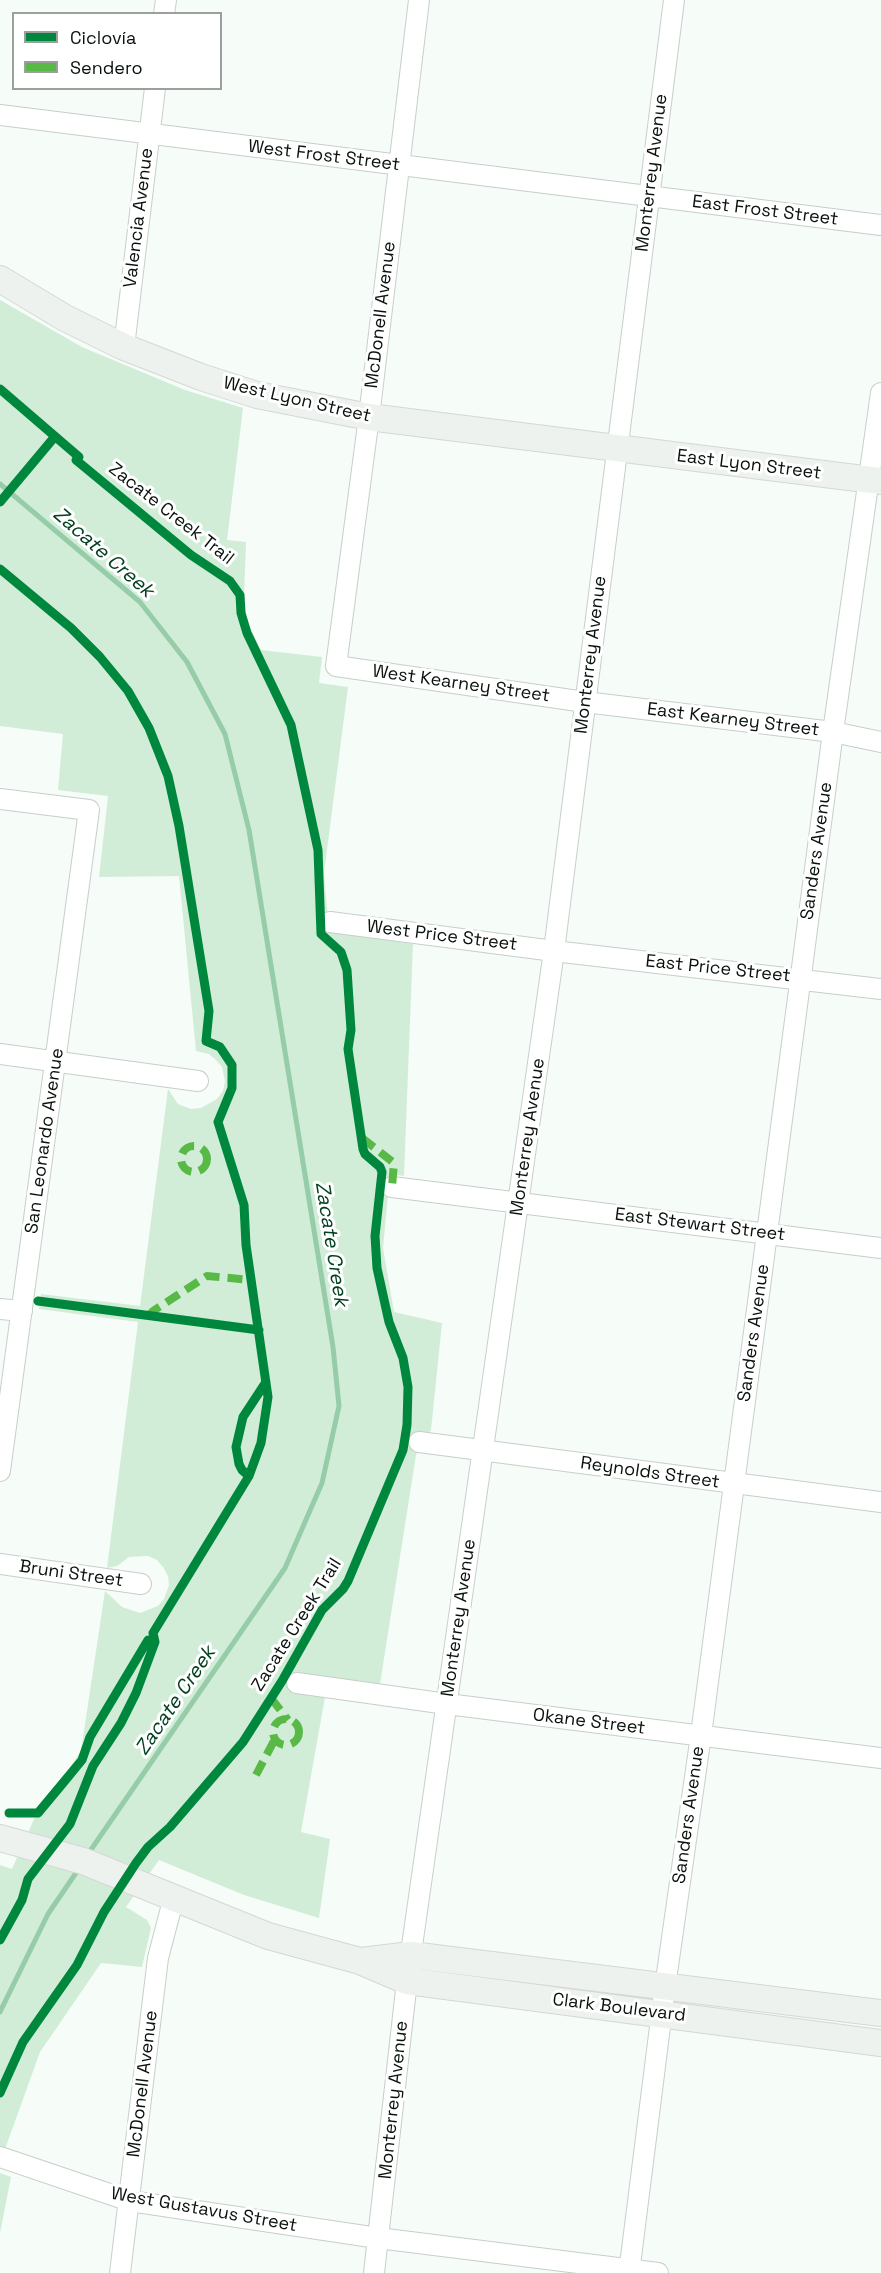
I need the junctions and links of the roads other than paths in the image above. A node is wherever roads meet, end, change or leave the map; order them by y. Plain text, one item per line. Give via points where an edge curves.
1 (419, 0) edge
2 (674, 0) edge
3 (155, 90) edge
4 (0, 115) edge
5 (149, 134) junction
6 (399, 166) junction
7 (649, 196) junction
8 (881, 225) edge
9 (0, 279) edge
10 (124, 346) junction
11 (881, 393) edge
12 (369, 417) junction
13 (617, 448) junction
14 (875, 480) edge
15 (336, 666) joint
16 (585, 702) junction
17 (833, 732) junction
18 (881, 742) edge
19 (0, 799) edge
20 (330, 921) dead end
21 (554, 951) junction
22 (801, 978) junction
23 (881, 989) edge
24 (0, 1054) edge
25 (56, 1061) junction
26 (198, 1081) dead end
27 (392, 1186) dead end
28 (519, 1203) junction
29 (767, 1233) junction
30 (881, 1248) edge
31 (0, 1309) edge
32 (22, 1311) junction
33 (419, 1442) dead end
34 (482, 1450) junction
35 (0, 1471) edge
36 (734, 1484) junction
37 (881, 1502) edge
38 (0, 1564) edge
39 (141, 1584) dead end
40 (297, 1683) dead end
41 (447, 1704) junction
42 (700, 1736) junction
43 (881, 1758) edge
44 (9, 1840) edge
45 (174, 1897) junction
46 (411, 1955) junction
47 (360, 1961) junction
48 (407, 1981) junction
49 (665, 1987) junction
50 (662, 2013) junction
51 (881, 2013) edge
52 (881, 2043) edge
53 (1, 2157) edge
54 (130, 2201) junction
55 (378, 2238) junction
56 (629, 2271) edge
57 (120, 2273) edge
58 (374, 2273) edge
59 (658, 2273) edge

1 - 6 street, McDonell Avenue
2 - 7 street, Monterrey Avenue
3 - 5 street, Valencia Avenue
4 - 5 street, West Frost Street
5 - 6 street, West Frost Street
5 - 10 street, Valencia Avenue
6 - 7 street, West Frost Street
6 - 12 street, McDonell Avenue
7 - 8 street, East Frost Street
7 - 13 street, Monterrey Avenue
9 - 10 main road, West Lyon Street via 65,318
10 - 12 main road, West Lyon Street via 257,395
11 - 14 street, Sanders Avenue
12 - 13 main road, West Lyon Street
12 - 15 street, McDonell Avenue
13 - 14 main road, East Lyon Street
13 - 16 street, Monterrey Avenue
14 - 17 street, Sanders Avenue
15 - 16 street, West Kearney Street
16 - 17 street, East Kearney Street
16 - 21 street, Monterrey Avenue
17 - 18 street, East Kearney Street
17 - 22 street, Sanders Avenue
19 - 25 street, San Leonardo Avenue via 89,810
20 - 21 street, West Price Street
21 - 22 street, East Price Street
21 - 28 street, Monterrey Avenue
22 - 23 street, East Price Street
22 - 29 street, Sanders Avenue
24 - 25 street
25 - 26 street
25 - 32 street, San Leonardo Avenue
27 - 28 street, East Stewart Street
28 - 29 street, East Stewart Street
28 - 34 street, Monterrey Avenue
29 - 30 street, East Stewart Street
29 - 36 street, Sanders Avenue
31 - 32 street
32 - 35 street, San Leonardo Avenue
33 - 34 street, Reynolds Street
34 - 36 street, Reynolds Street
34 - 41 street, Monterrey Avenue
36 - 37 street, Reynolds Street
36 - 42 street, Sanders Avenue
38 - 39 street, Bruni Street
40 - 41 street, Okane Street
41 - 42 street, Okane Street
41 - 46 street, Monterrey Avenue
42 - 43 street, Okane Street
42 - 49 street, Sanders Avenue
44 - 45 main road, Clark Boulevard via 83,1862
45 - 47 main road, Clark Boulevard via 268,1936
45 - 54 street, McDonell Avenue via 158,1958
46 - 47 main road, Clark Boulevard
46 - 48 street, Monterrey Avenue
46 - 49 main road, Clark Boulevard
47 - 48 main road, Clark Boulevard
48 - 50 main road, Clark Boulevard
48 - 55 street, Monterrey Avenue
49 - 50 street, Sanders Avenue
49 - 51 main road, Clark Boulevard
50 - 52 main road, Clark Boulevard
50 - 56 street, Sanders Avenue
53 - 54 street, West Gustavus Street
54 - 55 street, West Gustavus Street
54 - 57 street, McDonell Avenue
55 - 56 street, West Gustavus Street
55 - 58 street, Monterrey Avenue
56 - 59 street, West Gustavus Street

